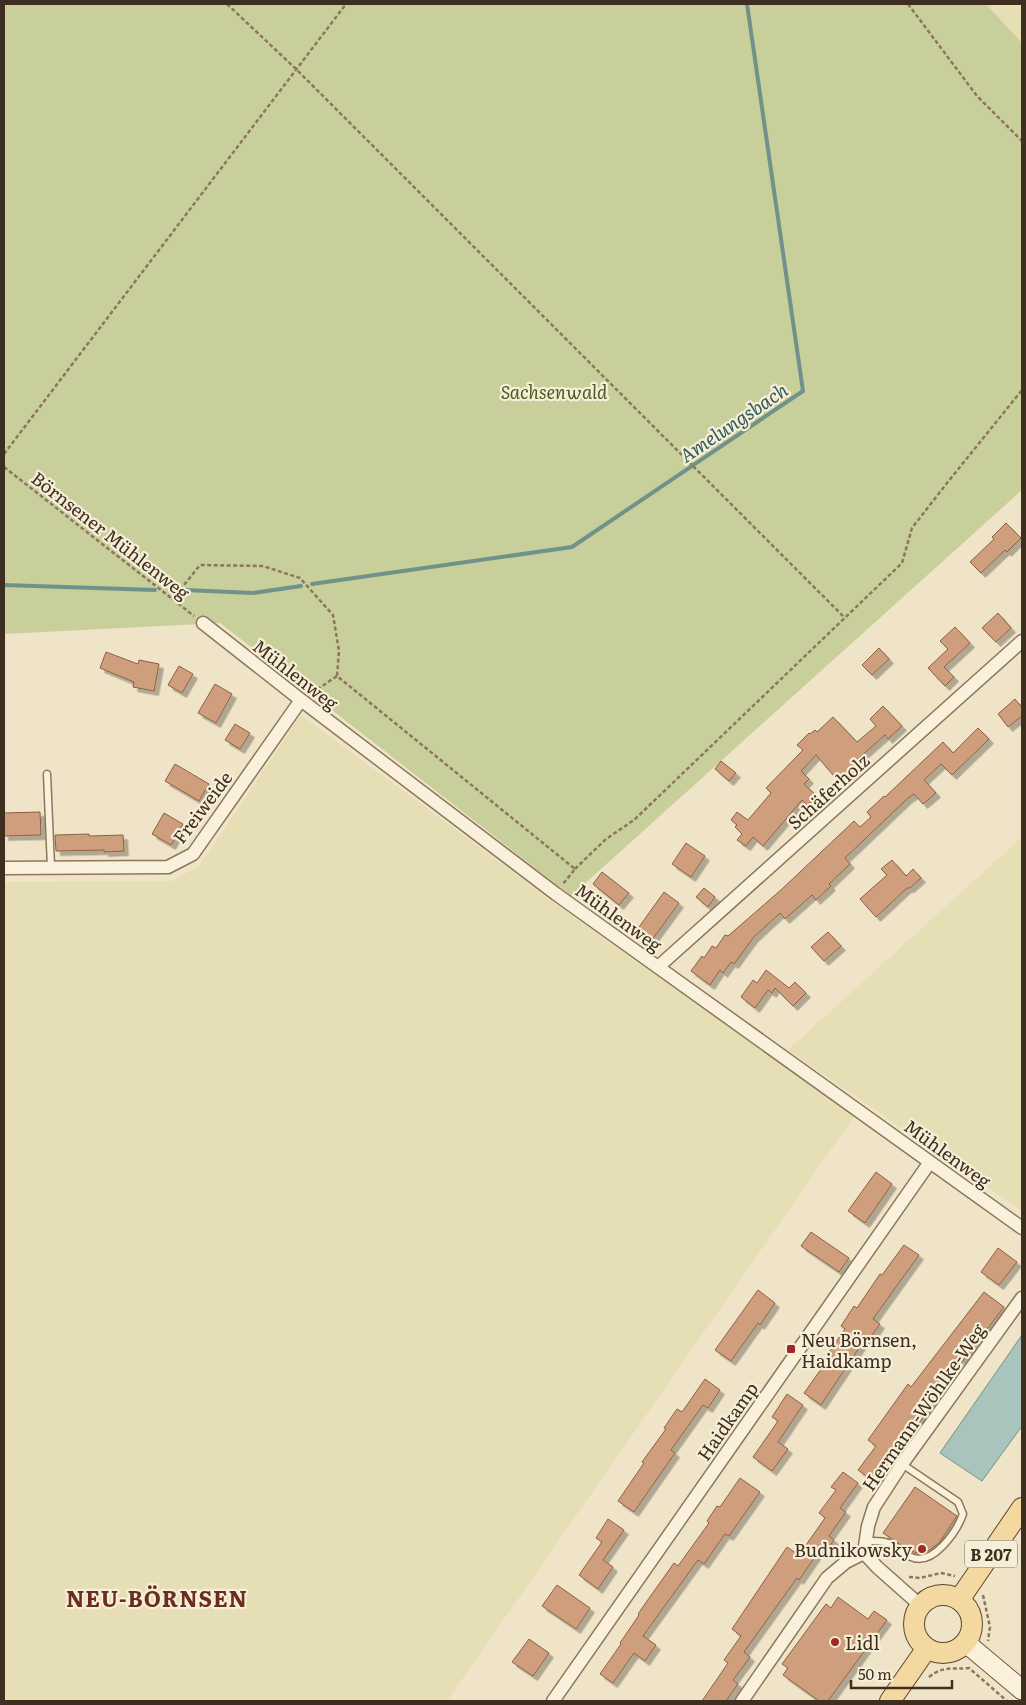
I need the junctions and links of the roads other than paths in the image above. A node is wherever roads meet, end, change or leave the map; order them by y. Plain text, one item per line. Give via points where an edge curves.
1 (203, 623) road end
2 (1022, 641) edge
3 (301, 700) junction
4 (47, 774) dead end
5 (51, 867) junction
6 (4, 868) edge
7 (658, 967) junction
8 (930, 1162) junction
9 (1022, 1228) edge
10 (1022, 1298) edge
11 (902, 1464) junction
12 (1022, 1508) edge
13 (864, 1547) junction
14 (959, 1600) junction
15 (921, 1606) junction
16 (966, 1643) junction
17 (927, 1648) junction
18 (1022, 1690) edge
19 (553, 1701) edge
20 (742, 1701) edge
21 (890, 1701) edge

1 - 3 street, Mühlenweg
2 - 7 street, Schäferholz
3 - 5 street, Freiweide via 193,854 168,867
3 - 7 street, Mühlenweg via 556,894
4 - 5 lane
5 - 6 street, Freiweide
7 - 8 street, Mühlenweg
8 - 9 street, Mühlenweg
8 - 19 street, Haidkamp
10 - 11 street, Hermann-Wöhlke-Weg
11 - 13 street, Hermann-Wöhlke-Weg via 874,1507
11 - 13 lane via 958,1502 963,1514 960,1521 938,1551 928,1557 911,1557 888,1543
12 - 14 main road, B 207
13 - 15 street via 877,1567
13 - 20 street via 827,1578
14 - 15 main road via 943,1595 927,1600
14 - 16 main road via 971,1615 972,1625
15 - 17 main road via 916,1614 916,1633
16 - 17 main road via 952,1652 935,1652
16 - 18 street
17 - 21 main road

